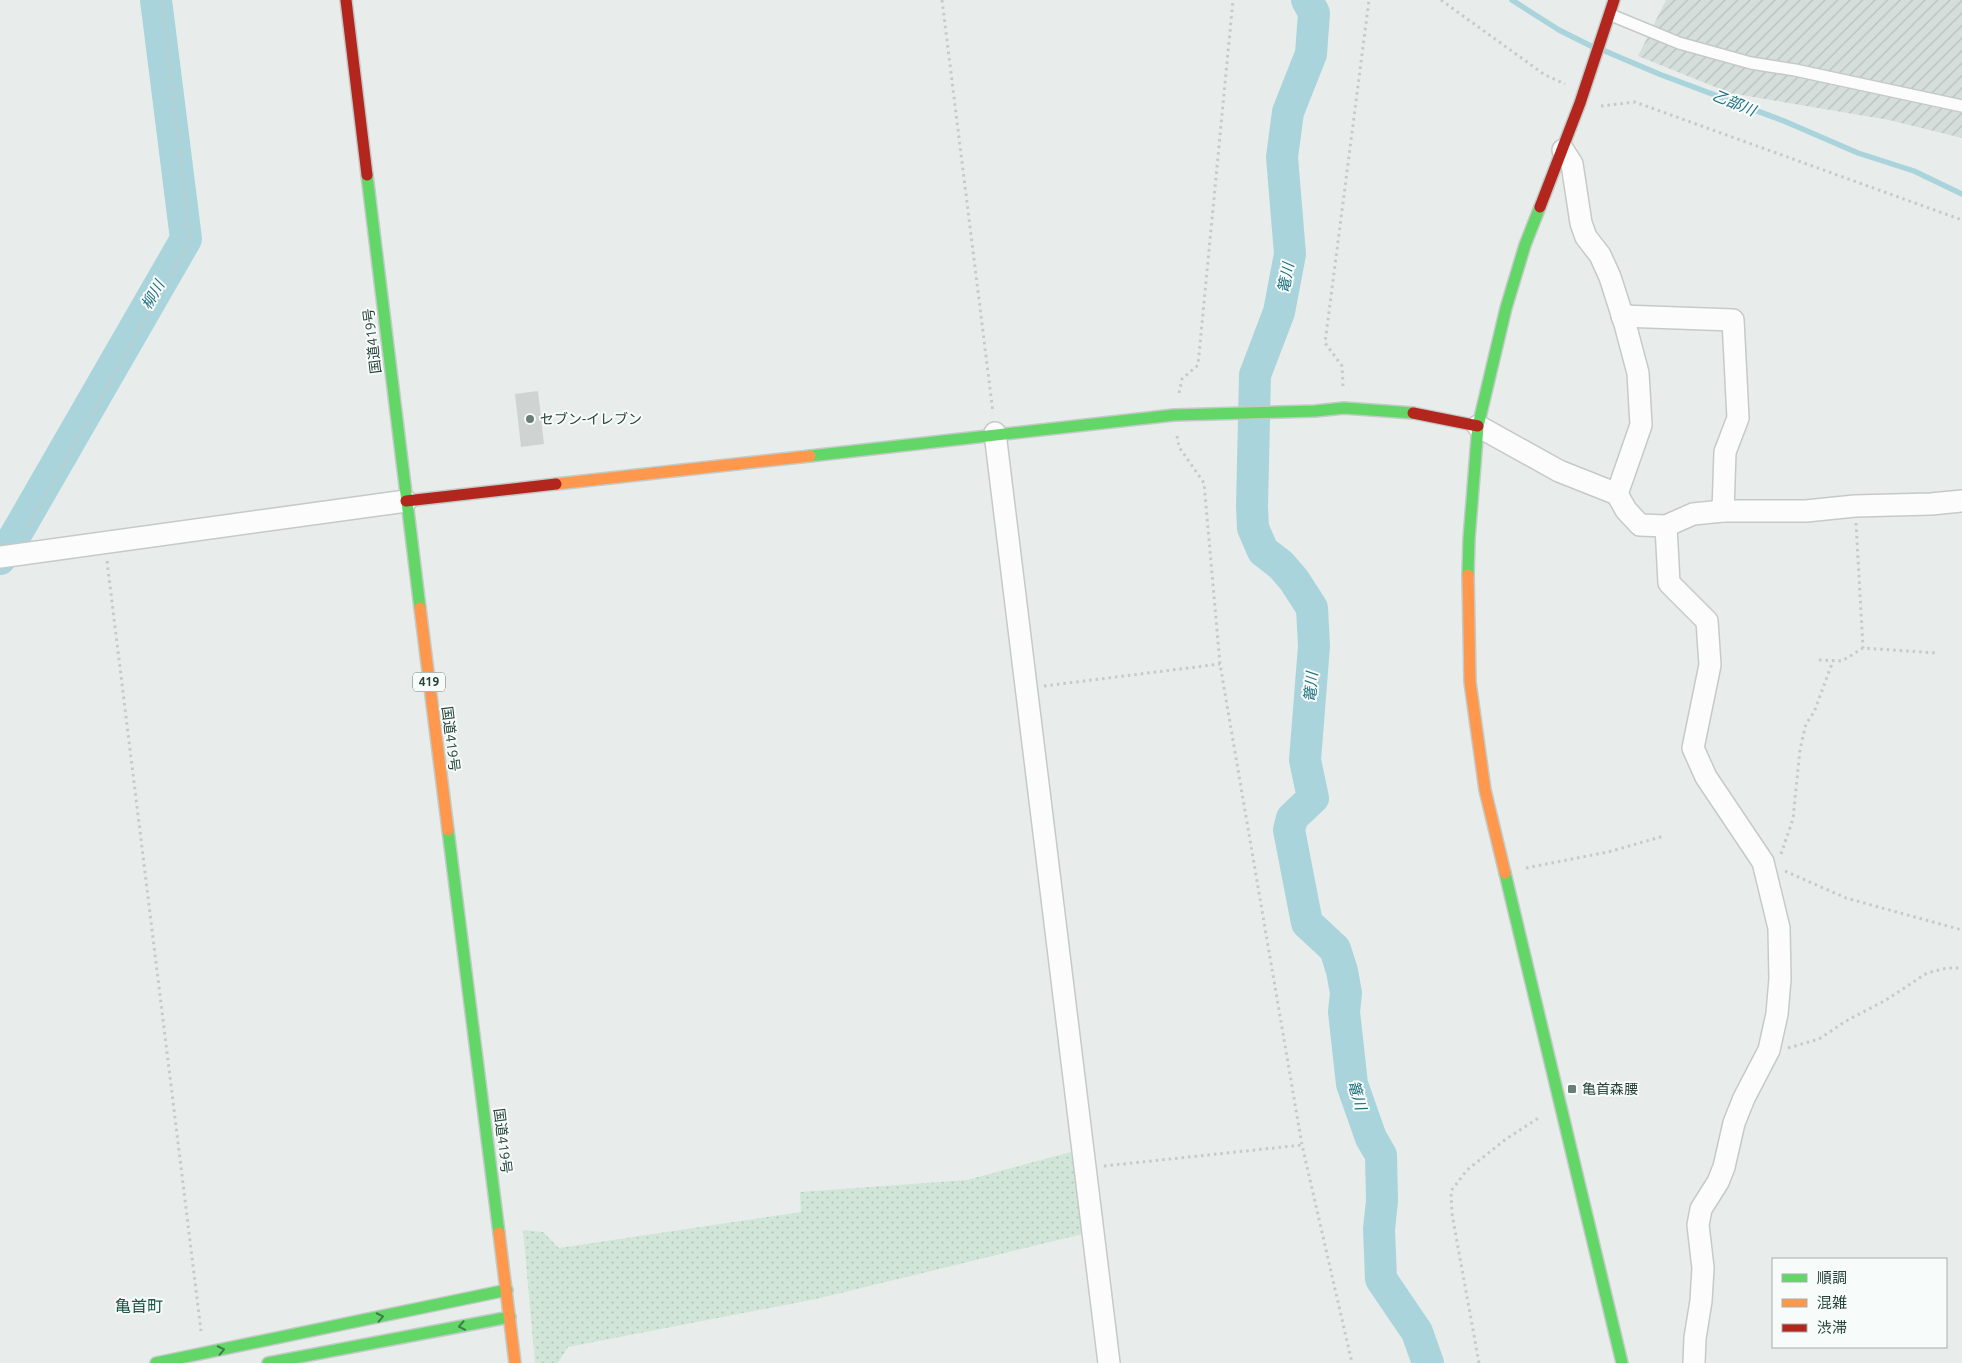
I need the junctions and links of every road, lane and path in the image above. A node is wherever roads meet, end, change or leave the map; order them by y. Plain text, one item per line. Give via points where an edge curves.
1 (162, 0) edge
2 (346, 0) edge
3 (942, 0) edge
4 (1233, 0) edge
5 (1369, 0) edge
6 (1441, 0) edge
7 (1614, 0) edge
8 (1611, 15) junction
9 (1580, 103) junction
10 (1962, 106) edge
11 (1563, 150) junction
12 (1962, 220) edge
13 (1622, 316) junction
14 (1344, 408) junction
15 (1174, 414) junction
16 (1478, 426) junction
17 (995, 434) junction
18 (1617, 494) junction
19 (406, 501) junction
20 (1962, 501) edge
21 (1855, 506) junction
22 (1723, 511) junction
23 (1666, 526) junction
24 (21, 539) dead end
25 (105, 543) junction
26 (0, 557) edge
27 (1863, 648) junction
28 (1937, 653) dead end
29 (1819, 660) dead end
30 (1833, 661) junction
31 (1220, 664) junction
32 (1027, 688) junction
33 (1664, 836) dead end
34 (1768, 868) junction
35 (1505, 873) junction
36 (1962, 930) edge
37 (1962, 968) edge
38 (1769, 1050) junction
39 (1560, 1104) junction
40 (1302, 1145) junction
41 (1086, 1168) junction
42 (507, 1290) junction
43 (510, 1317) junction
44 (204, 1354) junction
45 (156, 1363) edge
46 (268, 1363) edge
47 (516, 1363) edge
48 (1109, 1363) edge
49 (1352, 1363) edge
50 (1479, 1363) edge
51 (1622, 1363) edge
52 (1694, 1363) edge

1 - 24 path via 190,241
2 - 19 main road, 国道419号 / 419
3 - 17 path
4 - 15 path via 1198,365 1182,379
5 - 14 path via 1325,343 1342,366
6 - 9 path via 1545,75 1568,85
7 - 8 main road
8 - 9 main road
8 - 10 lane via 1680,43 1751,62
9 - 11 main road
9 - 12 path via 1605,106 1635,102
11 - 13 street via 1572,164 1581,223 1610,277
11 - 16 main road via 1525,245 1506,308
13 - 18 street via 1638,373 1641,425
13 - 22 street via 1733,320 1738,418 1725,452
14 - 15 main road
14 - 16 main road via 1425,414
15 - 17 main road
15 - 31 path via 1179,447 1204,483
16 - 18 street via 1559,471
16 - 35 main road via 1469,539 1470,682 1485,790
17 - 19 main road
17 - 32 street
18 - 23 street via 1626,510 1640,524
19 - 25 street
19 - 42 main road, 国道419号 / 419
20 - 21 street
21 - 22 street via 1806,511
21 - 27 path
22 - 23 street via 1693,514
23 - 34 street via 1669,583 1707,621 1710,665 1693,748 1706,777
25 - 26 street
25 - 44 path
27 - 28 path
27 - 30 path via 1842,661
29 - 30 path
30 - 34 path via 1814,712 1806,724 1800,749 1793,819 1780,856
31 - 32 path
31 - 40 path
32 - 41 street
33 - 35 path via 1608,852
34 - 36 path via 1846,898
34 - 38 street via 1779,928 1780,979
35 - 39 main road
37 - 38 path via 1927,973 1819,1038 1778,1051
38 - 52 street via 1744,1098 1734,1123 1724,1167 1702,1209 1698,1225 1703,1268
39 - 50 path via 1506,1139 1467,1170 1451,1191 1452,1214
39 - 51 main road
40 - 41 path
40 - 49 path
41 - 48 street
42 - 43 main road, 国道419号 / 419
44 -> 42 main road
43 -> 46 main road
43 - 47 main road, 国道419号 / 419
44 - 45 main road

